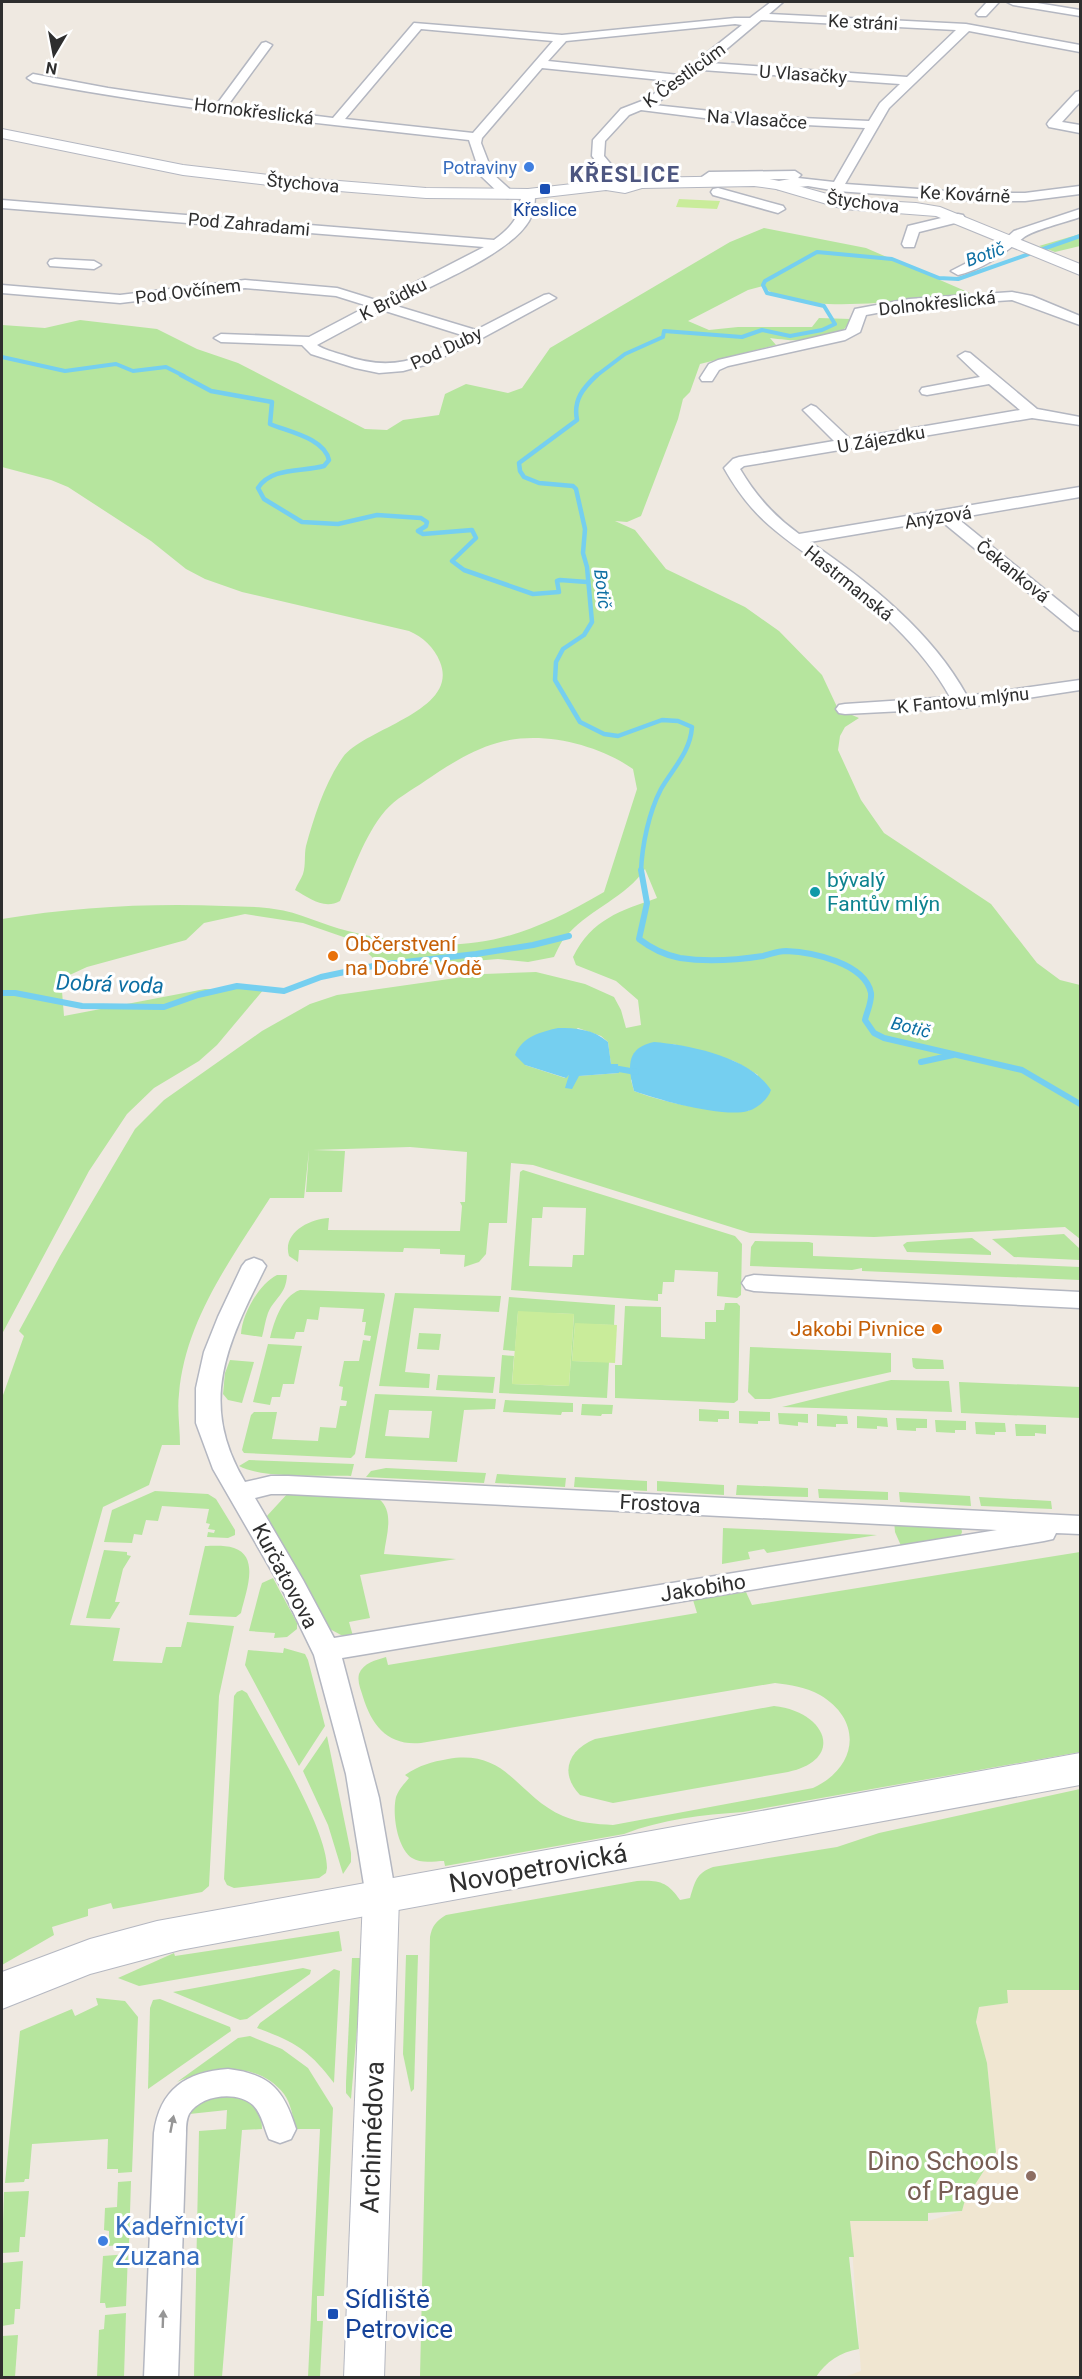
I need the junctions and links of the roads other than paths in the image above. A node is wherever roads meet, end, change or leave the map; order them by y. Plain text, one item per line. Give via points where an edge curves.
1 (777, 2) edge
2 (993, 2) edge
3 (1013, 2) edge
4 (1080, 13) edge
5 (982, 14) dead end
6 (756, 20) junction
7 (864, 22) junction
8 (966, 27) junction
9 (851, 34) dead end
10 (561, 38) junction
11 (266, 45) dead end
12 (1080, 48) edge
13 (539, 64) junction
14 (699, 66) junction
15 (33, 78) dead end
16 (683, 79) junction
17 (908, 81) junction
18 (1080, 95) edge
19 (221, 107) junction
20 (643, 107) junction
21 (336, 122) junction
22 (871, 125) junction
23 (1080, 129) edge
24 (2, 134) edge
25 (476, 137) junction
26 (800, 175) dead end
27 (702, 181) junction
28 (840, 181) junction
29 (612, 182) junction
30 (820, 182) junction
31 (954, 183) dead end
32 (778, 185) junction
33 (1080, 190) edge
34 (718, 192) dead end
35 (508, 194) junction
36 (528, 194) junction
37 (2, 204) edge
38 (1080, 207) edge
39 (778, 209) dead end
40 (1080, 213) edge
41 (1042, 217) dead end
42 (958, 218) junction
43 (1017, 243) junction
44 (496, 244) junction
45 (909, 244) dead end
46 (55, 262) dead end
47 (74, 264) junction
48 (94, 266) dead end
49 (1080, 270) edge
50 (958, 271) dead end
51 (2, 289) edge
52 (50, 293) junction
53 (549, 298) dead end
54 (382, 305) junction
55 (1080, 321) edge
56 (476, 335) junction
57 (221, 338) dead end
58 (311, 341) junction
59 (965, 356) dead end
60 (707, 378) dead end
61 (992, 379) junction
62 (927, 391) dead end
63 (811, 410) dead end
64 (1032, 413) junction
65 (1080, 421) edge
66 (847, 445) junction
67 (732, 468) joint
68 (1080, 492) edge
69 (945, 516) junction
70 (795, 540) junction
71 (1080, 626) edge
72 (1080, 684) edge
73 (963, 703) junction
74 (845, 709) dead end
75 (254, 1266) dead end
76 (754, 1283) dead end
77 (1080, 1300) edge
78 (239, 1493) junction
79 (1080, 1525) edge
80 (326, 1650) junction
81 (1080, 1769) edge
82 (381, 1897) junction
83 (2, 1991) edge
84 (280, 2129) dead end
85 (161, 2378) edge
86 (364, 2378) edge

1 - 6 street, K Čestlicům
2 - 5 street
3 - 4 street
6 - 7 street, Ke stráni
6 - 10 street, Ke stráni
6 - 14 street, K Čestlicům
7 - 8 street, Ke stráni
7 - 9 street
8 - 12 street
8 - 17 street
10 - 13 street
10 - 21 street, Ke stráni via 418,25
11 - 19 street
13 - 16 street
13 - 25 street
14 - 16 street, K Čestlicům
14 - 17 street, U Vlasačky
15 - 19 street, Hornokřeslická
16 - 20 street, K Čestlicům
17 - 22 street
18 - 23 street via 1053,124
19 - 21 street, Hornokřeslická
20 - 22 street, Na Vlasačce via 687,114
20 - 29 street, K Čestlicům via 626,111 599,140 598,156
21 - 25 street, Hornokřeslická
22 - 28 street
24 - 35 street, Štychova via 90,153 247,178 426,193
25 - 35 street via 487,176
26 - 27 street via 709,176
27 - 29 street, Štychova via 636,183 627,189
27 - 32 street, Štychova
28 - 30 street
28 - 31 street
29 - 36 street, Štychova
30 - 32 street, Ke Kovárně
30 - 33 street, Ke Kovárně via 837,187 975,197 1025,197
32 - 42 street, Štychova via 844,204 916,208
34 - 39 street
35 - 36 street, Štychova
36 - 44 street, K Brůdku via 522,224
37 - 44 street, Pod Zahradami
38 - 41 street
40 - 43 street via 1019,234
42 - 43 street, Štychova
42 - 45 street via 913,229
43 - 49 street, Štychova
43 - 50 street
44 - 54 street, K Brůdku
46 - 47 street
47 - 48 street
47 - 52 street
51 - 52 street, Pod Ovčínem
52 - 54 street, Pod Ovčínem via 142,298 245,284 337,292
53 - 56 street, Pod Duby
54 - 56 street, Pod Ovčínem
54 - 58 street, K Brůdku
55 - 60 street, Dolnokřeslická via 1012,296 893,305 860,312 851,333 723,363 714,367
56 - 58 street, Pod Duby via 412,365 390,370 372,369 316,351 309,346
57 - 58 street, K Brůdku
59 - 61 street
61 - 62 street, U Zájezdku
61 - 64 street
63 - 66 street
64 - 65 street, U Zájezdku
64 - 66 street, U Zájezdku
66 - 67 street, U Zájezdku via 739,462
67 - 70 street, Hastrmanská via 760,512
68 - 69 street, Anýzová
69 - 70 street, Anýzová
69 - 71 street, Čekanková
70 - 73 street, Hastrmanská via 856,584 890,615 941,670
72 - 73 street, K Fantovu mlýnu
73 - 74 street, K Fantovu mlýnu
75 - 78 street, Kurčatovova via 215,1353 207,1406 225,1472
76 - 77 street
78 - 79 street, Frostova via 288,1485
78 - 80 street, Kurčatovova
79 - 80 street, Jakobiho
80 - 82 street, Kurčatovova via 360,1764
81 - 82 main road, Novopetrovická
82 - 83 main road, Novopetrovická via 115,1947 37,1974
82 - 86 street, Archimédova
85 -> 84 street via 170,2133 176,2106 204,2086 246,2086 270,2102

